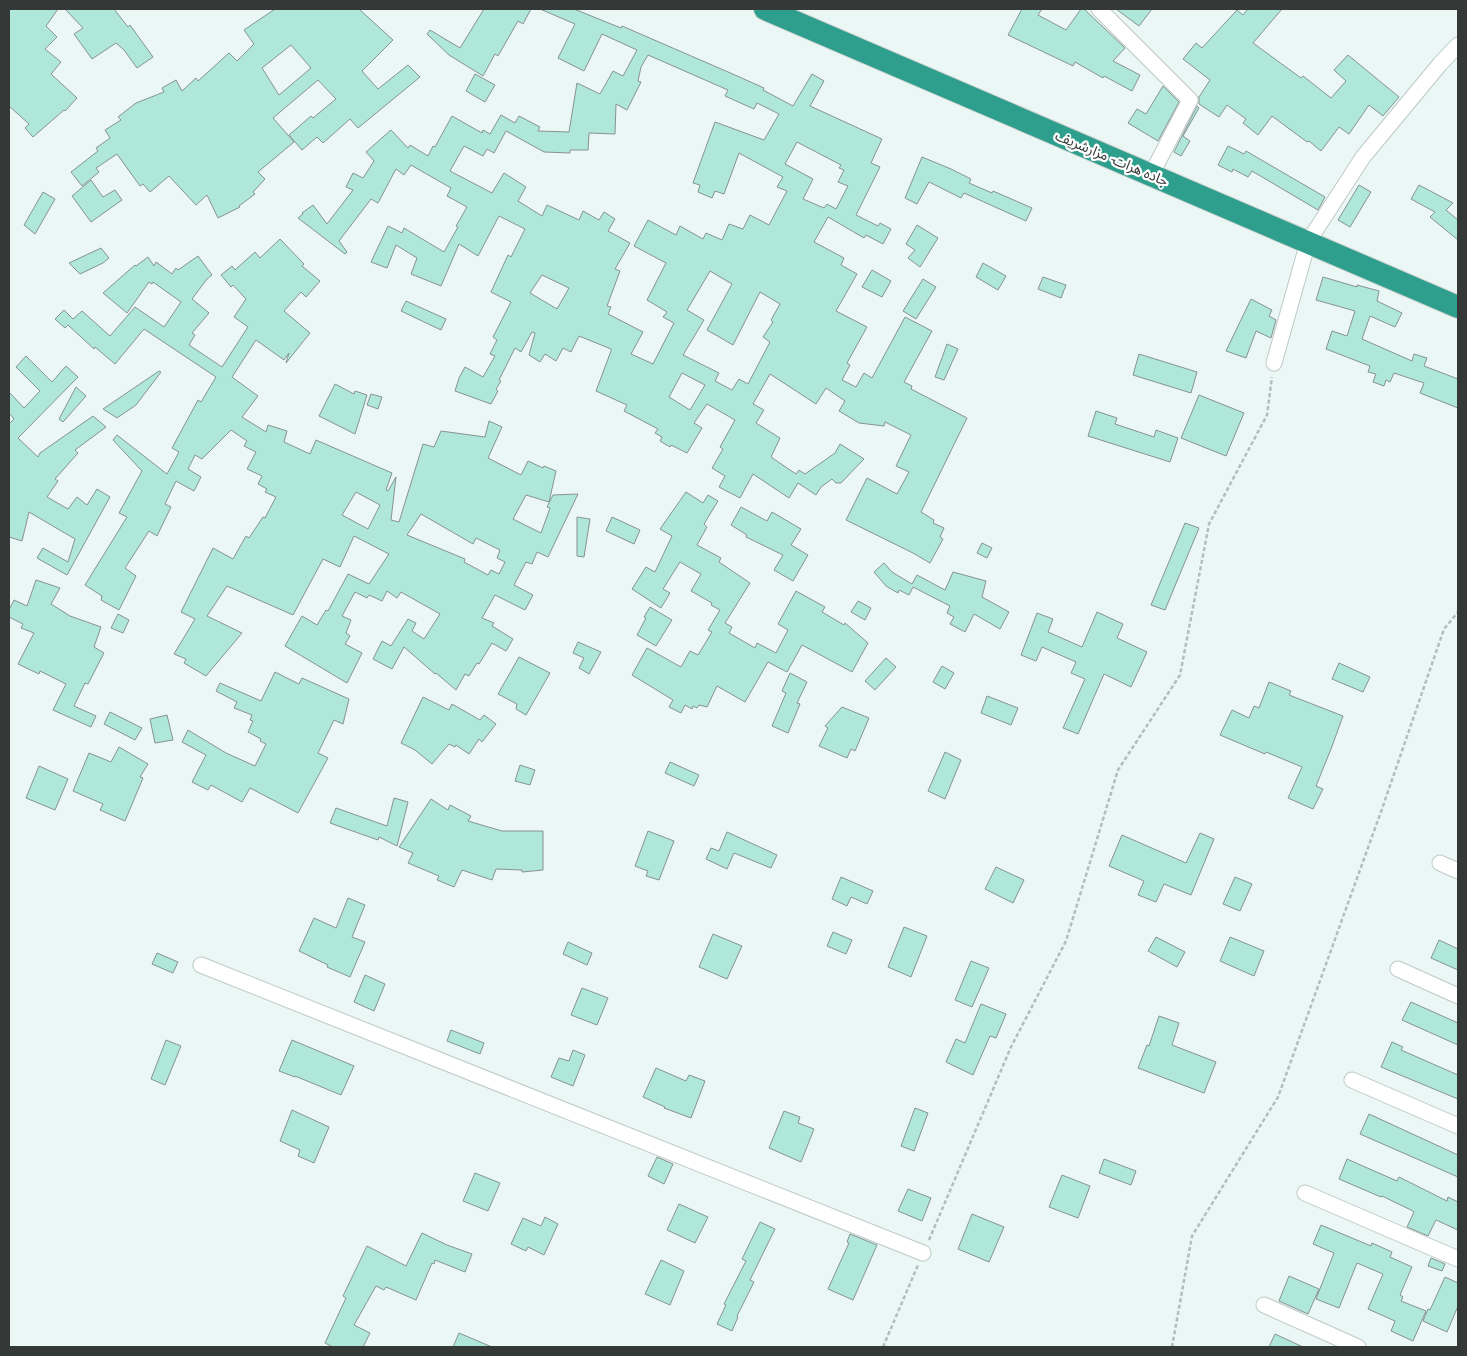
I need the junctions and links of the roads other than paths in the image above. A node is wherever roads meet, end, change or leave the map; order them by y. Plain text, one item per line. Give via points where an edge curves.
1 (765, 9) edge
2 (1100, 9) edge
3 (1458, 45) edge
4 (1150, 175) junction
5 (1308, 242) junction
6 (1458, 307) edge
7 (1274, 363) road end
8 (1440, 863) dead end
9 (1458, 871) edge
10 (201, 964) dead end
11 (1398, 969) dead end
12 (1458, 996) edge
13 (1352, 1080) dead end
14 (1458, 1126) edge
15 (1305, 1193) dead end
16 (923, 1253) road end
17 (1458, 1259) edge
18 (1264, 1305) dead end
19 (1358, 1347) edge

1 - 4 highway, جاده هرات- مزارشریف
2 - 4 street via 1190,100
3 - 5 street via 1363,157
4 - 5 highway, جاده هرات- مزارشریف
5 - 6 highway, جاده هرات- مزارشریف
5 - 7 street
8 - 9 street
10 - 16 street
11 - 12 street
13 - 14 street
15 - 17 street
18 - 19 street

